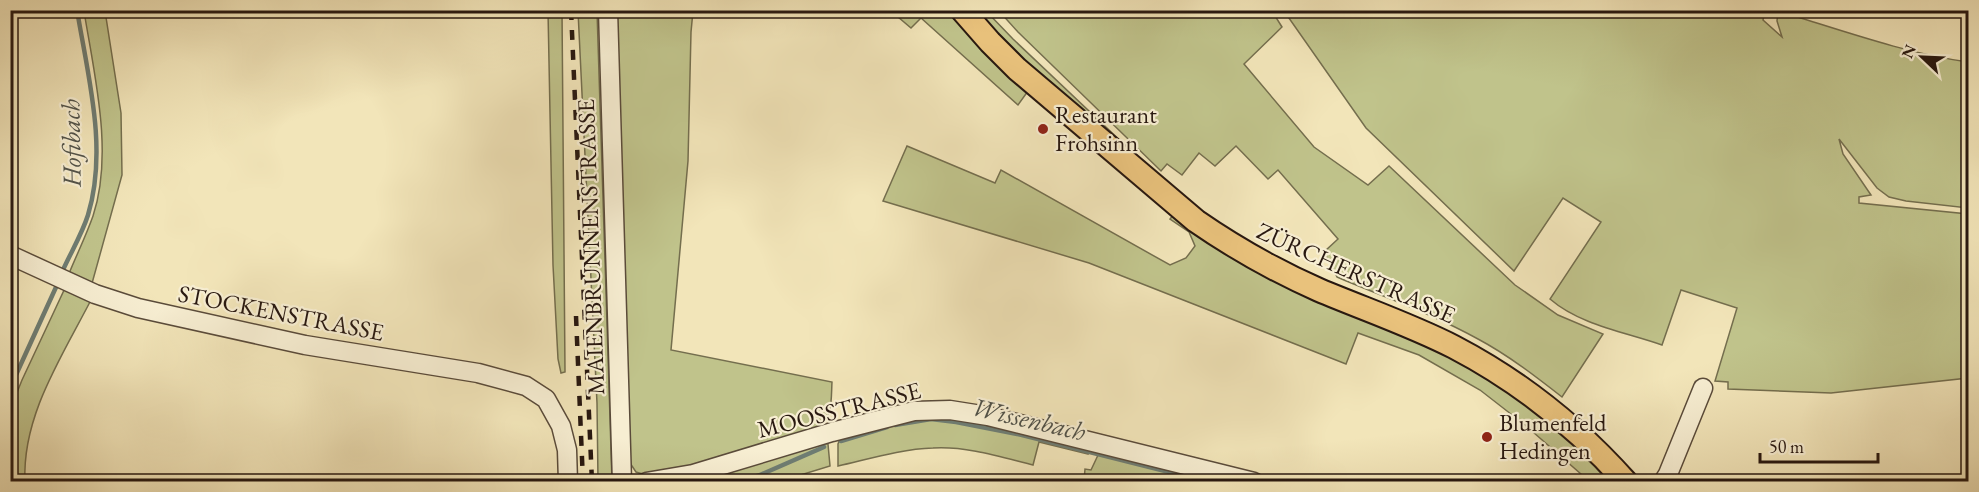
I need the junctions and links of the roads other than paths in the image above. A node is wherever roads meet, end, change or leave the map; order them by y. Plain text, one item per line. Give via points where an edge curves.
1 (608, 10) edge
2 (962, 10) edge
3 (10, 255) edge
4 (1703, 388) dead end
5 (568, 482) edge
6 (622, 482) edge
7 (646, 482) edge
8 (1254, 482) edge
9 (1626, 482) edge
10 (1663, 482) edge

1 - 6 street, MAIENBRUNNENSTRASSE
2 - 9 main road, ZÜRCHERSTRASSE via 1017,69 1196,221 1293,278 1421,331 1507,378 1563,420
3 - 5 street, STOCKENSTRASSE via 95,294 138,308 304,345 487,375 526,386 546,399 557,416 564,436
4 - 10 street
7 - 8 street, MOOSSTRASSE via 693,474 914,411 950,410

